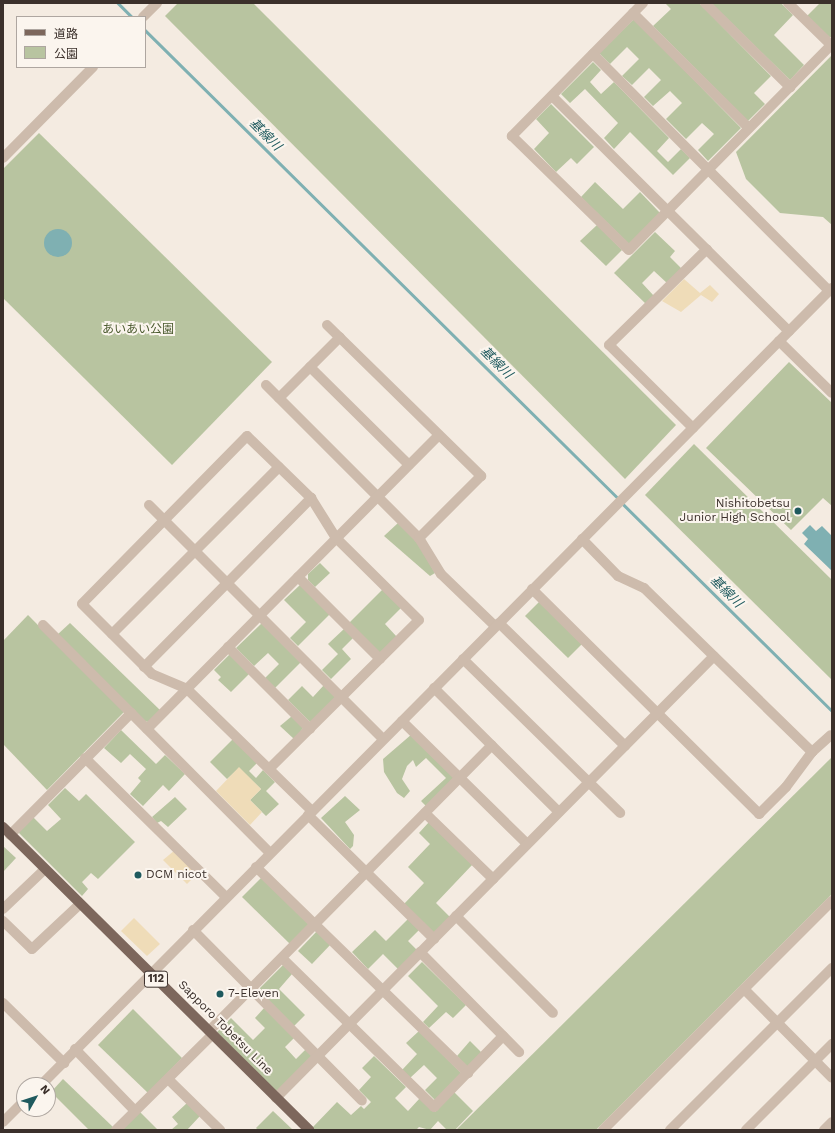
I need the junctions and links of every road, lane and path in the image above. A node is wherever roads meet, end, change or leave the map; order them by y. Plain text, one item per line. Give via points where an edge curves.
1 (643, 3) edge
2 (705, 3) edge
3 (788, 3) edge
4 (154, 6) edge
5 (634, 13) junction
6 (144, 16) edge
7 (831, 45) edge
8 (593, 54) junction
9 (92, 68) edge
10 (790, 87) junction
11 (552, 96) junction
12 (749, 128) junction
13 (3, 158) edge
14 (709, 169) junction
15 (668, 211) junction
16 (707, 249) junction
17 (830, 290) edge
18 (327, 324) dead end
19 (789, 331) junction
20 (340, 337) junction
21 (779, 341) junction
22 (310, 367) junction
23 (266, 384) dead end
24 (832, 393) edge
25 (279, 398) junction
26 (693, 428) junction
27 (439, 435) junction
28 (409, 465) junction
29 (279, 467) junction
30 (378, 496) junction
31 (311, 498) junction
32 (149, 506) dead end
33 (164, 520) junction
34 (336, 538) junction
35 (419, 538) junction
36 (582, 540) junction
37 (195, 551) junction
38 (298, 577) junction
39 (227, 583) junction
40 (532, 589) junction
41 (260, 615) junction
42 (43, 625) dead end
43 (497, 625) junction
44 (112, 634) junction
45 (228, 647) junction
46 (714, 656) junction
47 (380, 659) junction
48 (463, 659) junction
49 (144, 667) junction
50 (434, 688) junction
51 (187, 689) junction
52 (342, 697) junction
53 (130, 713) junction
54 (658, 713) junction
55 (402, 721) junction
56 (147, 729) junction
57 (310, 729) junction
58 (831, 735) dead end
59 (383, 739) junction
60 (492, 745) junction
61 (625, 746) junction
62 (812, 752) junction
63 (86, 758) junction
64 (270, 769) junction
65 (460, 778) junction
66 (589, 783) junction
67 (559, 812) junction
68 (310, 813) junction
69 (425, 813) junction
70 (620, 813) dead end
71 (7, 831) edge
72 (527, 844) junction
73 (270, 853) junction
74 (256, 867) junction
75 (45, 869) junction
76 (366, 872) junction
77 (493, 879) junction
78 (226, 897) junction
79 (832, 901) edge
80 (80, 904) junction
81 (3, 909) edge
82 (456, 916) junction
83 (3, 920) edge
84 (316, 923) junction
85 (193, 930) junction
86 (434, 939) junction
87 (420, 952) junction
88 (282, 958) junction
89 (832, 968) edge
90 (150, 973) junction
91 (251, 989) junction
92 (744, 989) junction
93 (383, 990) junction
94 (3, 1002) edge
95 (553, 1013) dead end
96 (777, 1023) junction
97 (349, 1024) junction
98 (211, 1033) junction
99 (503, 1036) junction
100 (832, 1044) edge
101 (75, 1049) junction
102 (519, 1052) dead end
103 (318, 1056) junction
104 (815, 1061) junction
105 (64, 1063) junction
106 (468, 1073) junction
107 (49, 1077) edge
108 (168, 1078) junction
109 (832, 1078) edge
110 (276, 1098) junction
111 (362, 1101) dead end
112 (16, 1109) edge
113 (136, 1111) junction
114 (3, 1122) edge
115 (832, 1122) edge
116 (116, 1130) edge
117 (220, 1130) edge
118 (309, 1130) edge
119 (603, 1130) edge
120 (670, 1130) edge
121 (746, 1130) edge
122 (824, 1130) edge

1 - 5 street
2 - 10 street
3 - 7 street
4 - 6 street
5 - 8 street
5 - 12 street
7 - 10 street
8 - 11 street
8 - 14 street
9 - 13 street
10 - 12 street
11 - 15 street
11 - 15 street via 512,136 518,142 628,250
12 - 14 street
14 - 15 street
14 - 17 street
15 - 16 street
16 - 19 street
16 - 26 street via 609,346
17 - 19 street
18 - 20 street
19 - 21 street
20 - 22 street
20 - 27 street
21 - 24 street
21 - 26 street
22 - 25 street
22 - 28 street
23 - 25 street
25 - 30 street
26 - 36 street
27 - 28 street
27 - 35 street via 481,476
28 - 30 street
29 - 31 street
29 - 33 street via 247,436
29 - 37 street
30 - 34 street
30 - 35 street
31 - 34 street
31 - 39 street
32 - 33 street
33 - 37 street
33 - 44 street via 82,604
34 - 38 street
34 - 47 street via 419,620
35 - 43 street via 442,574
36 - 40 street
36 - 46 street via 618,576 644,588
37 - 39 street
37 - 44 street
38 - 41 street
38 - 47 street
39 - 41 street
39 - 49 street
40 - 43 street
40 - 54 street
41 - 45 street
41 - 52 street
42 - 53 street
43 - 48 street
43 - 61 street
44 - 49 street
45 - 51 street
45 - 57 street
46 - 54 street
46 - 62 street
47 - 52 street
48 - 50 street
48 - 66 street
49 - 51 street via 152,674
50 - 55 street
50 - 60 street
51 - 56 street
51 - 64 street
52 - 57 street
52 - 59 street
53 - 56 street
53 - 63 street
54 - 61 street
54 - 62 street via 759,814 786,787
55 - 59 street
55 - 65 street
56 - 73 street
57 - 64 street
58 - 62 street
59 - 68 street
60 - 65 street
60 - 67 street
61 - 66 street
63 - 71 street
63 - 78 street
64 - 68 street
65 - 69 street
65 - 72 street
66 - 67 street
66 - 70 street
67 - 72 street
68 - 73 street
68 - 76 street
69 - 76 street
69 - 77 street
71 - 75 main road, Sapporo Tobetsu Line / 112
72 - 77 street
73 - 74 street
74 - 78 street
74 - 84 street
75 - 80 main road, Sapporo Tobetsu Line / 112
75 - 81 street
76 - 84 street
76 - 86 street
77 - 82 street
78 - 85 street
79 - 92 street
80 - 83 street via 32,949
80 - 90 main road, Sapporo Tobetsu Line / 112
82 - 86 street
82 - 95 street
84 - 88 street
84 - 93 street
85 - 90 street
85 - 91 street
86 - 87 street
87 - 93 street
87 - 99 street
88 - 91 street
88 - 97 street
89 - 96 street
90 - 98 main road, Sapporo Tobetsu Line / 112
90 - 101 street
91 - 98 street
91 - 103 street
92 - 96 street
92 - 119 street
93 - 97 street
93 - 106 street
94 - 105 street
96 - 104 street
96 - 120 street
97 - 103 street
97 - 106 street via 434,1107
98 - 108 street
98 - 110 main road, Sapporo Tobetsu Line / 112
99 - 102 street
99 - 106 street
100 - 104 street
101 - 105 street
101 - 113 street
103 - 110 street
103 - 111 street
104 - 109 street
104 - 121 street
105 - 107 street
108 - 113 street
108 - 117 street
110 - 118 main road, Sapporo Tobetsu Line / 112
112 - 114 street
113 - 116 street
115 - 122 street

